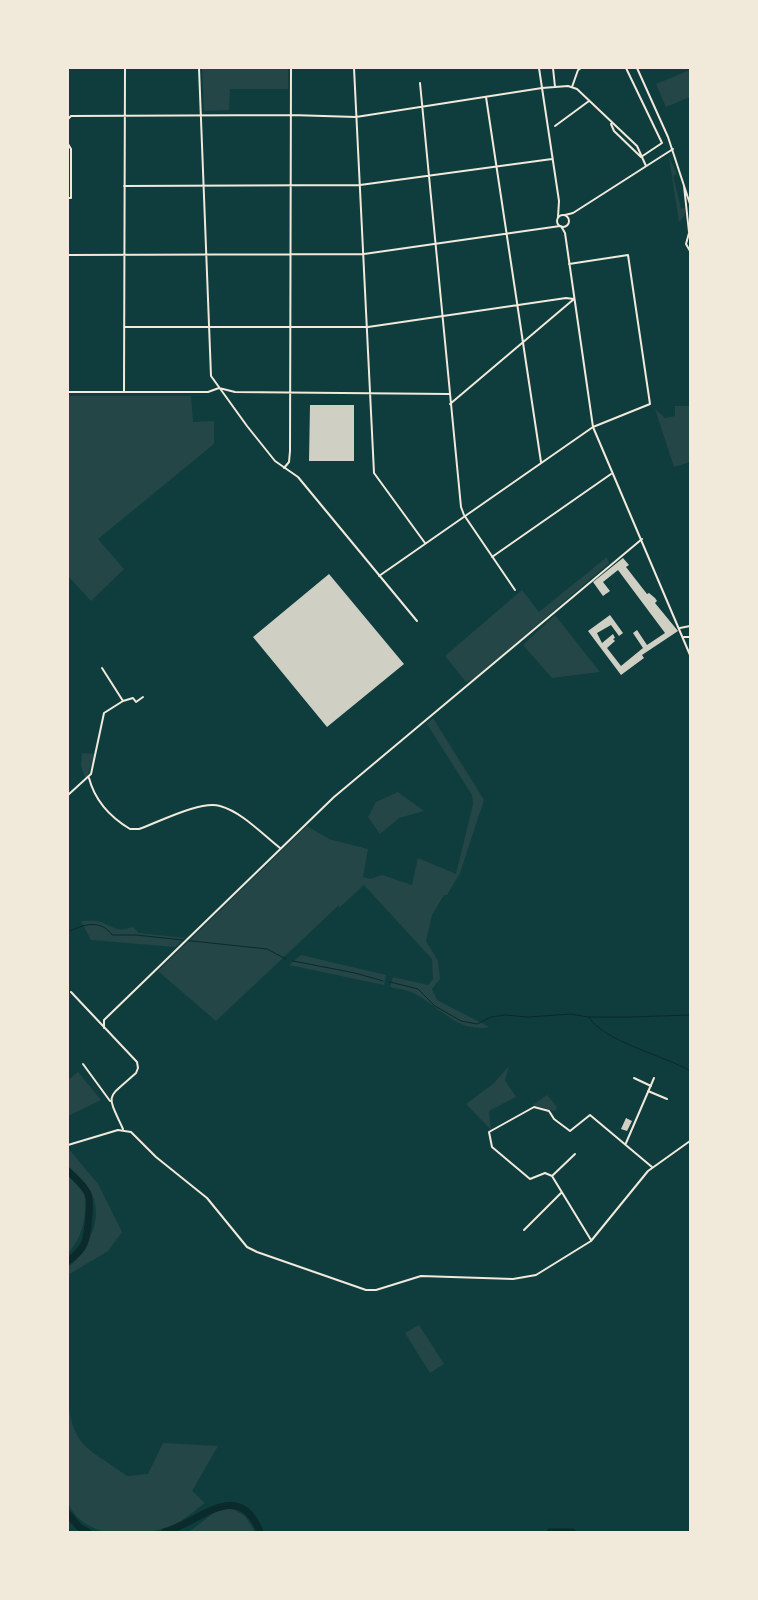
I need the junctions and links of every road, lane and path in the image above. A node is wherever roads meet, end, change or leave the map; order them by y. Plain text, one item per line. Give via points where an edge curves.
1 (68, 68) edge
2 (125, 68) edge
3 (199, 68) edge
4 (291, 68) edge
5 (354, 68) edge
6 (539, 68) edge
7 (553, 68) edge
8 (582, 68) edge
9 (626, 68) edge
10 (637, 68) edge
11 (420, 83) dead end
12 (555, 87) junction
13 (572, 87) junction
14 (542, 88) junction
15 (486, 97) junction
16 (589, 101) junction
17 (422, 107) junction
18 (126, 115) junction
19 (290, 115) junction
20 (201, 116) junction
21 (356, 117) junction
22 (68, 119) edge
23 (610, 123) junction
24 (555, 126) dead end
25 (68, 145) edge
26 (673, 149) junction
27 (641, 157) junction
28 (552, 159) junction
29 (497, 166) junction
30 (646, 166) junction
31 (428, 175) junction
32 (684, 181) junction
33 (203, 185) junction
34 (291, 185) junction
35 (360, 185) junction
36 (124, 186) junction
37 (68, 198) edge
38 (690, 204) edge
39 (560, 206) junction
40 (573, 213) junction
41 (565, 215) junction
42 (558, 217) junction
43 (569, 220) junction
44 (557, 222) junction
45 (567, 225) junction
46 (560, 226) junction
47 (552, 227) junction
48 (690, 232) edge
49 (565, 233) junction
50 (506, 234) junction
51 (435, 244) junction
52 (690, 251) edge
53 (205, 253) junction
54 (291, 253) junction
55 (68, 254) edge
56 (124, 254) junction
57 (364, 254) junction
58 (569, 264) junction
59 (560, 298) junction
60 (574, 299) junction
61 (516, 305) junction
62 (563, 307) junction
63 (442, 316) junction
64 (209, 325) junction
65 (124, 327) junction
66 (368, 327) junction
67 (290, 328) junction
68 (522, 342) junction
69 (219, 388) junction
70 (68, 392) edge
71 (124, 392) junction
72 (290, 393) junction
73 (371, 393) junction
74 (449, 394) junction
75 (450, 404) junction
76 (593, 427) junction
77 (541, 462) junction
78 (284, 468) junction
79 (611, 474) junction
80 (464, 515) junction
81 (642, 540) junction
82 (425, 543) junction
83 (492, 557) junction
84 (380, 576) junction
85 (515, 590) dead end
86 (417, 621) dead end
87 (690, 626) edge
88 (680, 628) junction
89 (684, 637) junction
90 (690, 637) edge
91 (690, 656) edge
92 (102, 668) dead end
93 (143, 697) dead end
94 (123, 701) junction
95 (89, 778) junction
96 (68, 794) edge
97 (280, 848) junction
98 (71, 992) dead end
99 (104, 1028) junction
100 (83, 1064) dead end
101 (634, 1078) dead end
102 (654, 1078) dead end
103 (651, 1086) junction
104 (648, 1091) junction
105 (667, 1099) dead end
106 (110, 1101) junction
107 (123, 1129) junction
108 (690, 1141) edge
109 (68, 1144) edge
110 (626, 1144) junction
111 (575, 1154) dead end
112 (652, 1167) junction
113 (552, 1176) junction
114 (561, 1193) junction
115 (524, 1230) dead end
116 (591, 1241) junction

1 - 22 street
2 - 18 street
3 - 20 street
4 - 19 street
5 - 21 street
6 - 14 street
7 - 12 street
8 - 13 street via 578,70
9 - 27 street via 662,143
10 - 26 street
11 - 17 street
12 - 13 street
12 - 14 street
13 - 16 street
14 - 15 street
14 - 28 street
15 - 17 street
15 - 29 street
16 - 23 street
16 - 24 street
17 - 21 street
17 - 31 street
18 - 20 street
18 - 22 street via 71,116
18 - 36 street
19 - 20 street
19 - 21 street
19 - 34 street
20 - 33 street
21 - 35 street
22 - 25 street
23 - 27 street
23 - 27 street via 637,146
25 - 37 street via 71,149 71,198
26 - 30 street
26 - 32 street
27 - 30 street
28 - 29 street
28 - 39 street
29 - 31 street
29 - 50 street
30 - 40 street
31 - 35 street
31 - 51 street
32 - 38 street
32 - 48 street
33 - 34 street
33 - 36 street
33 - 53 street
34 - 35 street
34 - 54 street
35 - 57 street
36 - 56 street
39 - 41 street
39 - 42 street
40 - 41 street
40 - 43 street
41 - 42 street
41 - 43 street
42 - 44 street
43 - 45 street
44 - 46 street
44 - 47 street
45 - 46 street
45 - 49 street
46 - 47 street
46 - 49 street
47 - 50 street
48 - 52 street via 686,241
49 - 58 street
50 - 51 street
50 - 61 street
51 - 57 street
51 - 63 street
53 - 54 street
53 - 56 street
53 - 64 street
54 - 57 street
54 - 67 street
55 - 56 street
56 - 65 street
57 - 66 street
58 - 60 street
58 - 76 street via 628,254 650,404
59 - 60 street
59 - 61 street
59 - 62 street
60 - 62 street
60 - 76 street
61 - 63 street
61 - 68 street
62 - 68 street
63 - 66 street
63 - 74 street
64 - 65 street
64 - 67 street
64 - 69 street via 211,376
65 - 71 street
66 - 67 street
66 - 73 street
67 - 72 street
68 - 75 street
68 - 77 street
69 - 71 street via 208,392
69 - 72 street via 235,392
69 - 78 street via 246,426
70 - 71 street
72 - 73 street
72 - 78 street via 290,458
73 - 74 street
73 - 82 street via 374,473
74 - 75 street
75 - 80 street
76 - 77 street
76 - 79 street
77 - 80 street
78 - 84 street via 298,477
79 - 81 street
79 - 83 street
80 - 82 street
80 - 83 street
81 - 88 street
81 - 97 street via 334,797
82 - 84 street
83 - 85 street
84 - 86 street
87 - 88 street
88 - 89 street
89 - 90 street
89 - 91 street
92 - 94 street
93 - 94 street via 136,702 132,698
94 - 95 street via 102,716 96,760
95 - 96 street
95 - 97 street via 102,806 130,829 140,829 197,808 219,805 233,811
97 - 99 street via 104,1020
98 - 99 street
99 - 106 street via 137,1062 138,1068 111,1095
100 - 106 street
101 - 103 street
102 - 103 street
103 - 104 street
104 - 105 street
104 - 110 street
106 - 107 street
107 - 109 street
107 - 116 street via 136,1134 156,1157 207,1198 247,1247 366,1290 428,1276 528,1278
108 - 112 street
110 - 112 street
110 - 113 street via 590,1115 570,1131 549,1111 534,1107 490,1132 492,1147 530,1179 545,1173
111 - 113 street
112 - 116 street
113 - 114 street
114 - 115 street
114 - 116 street

